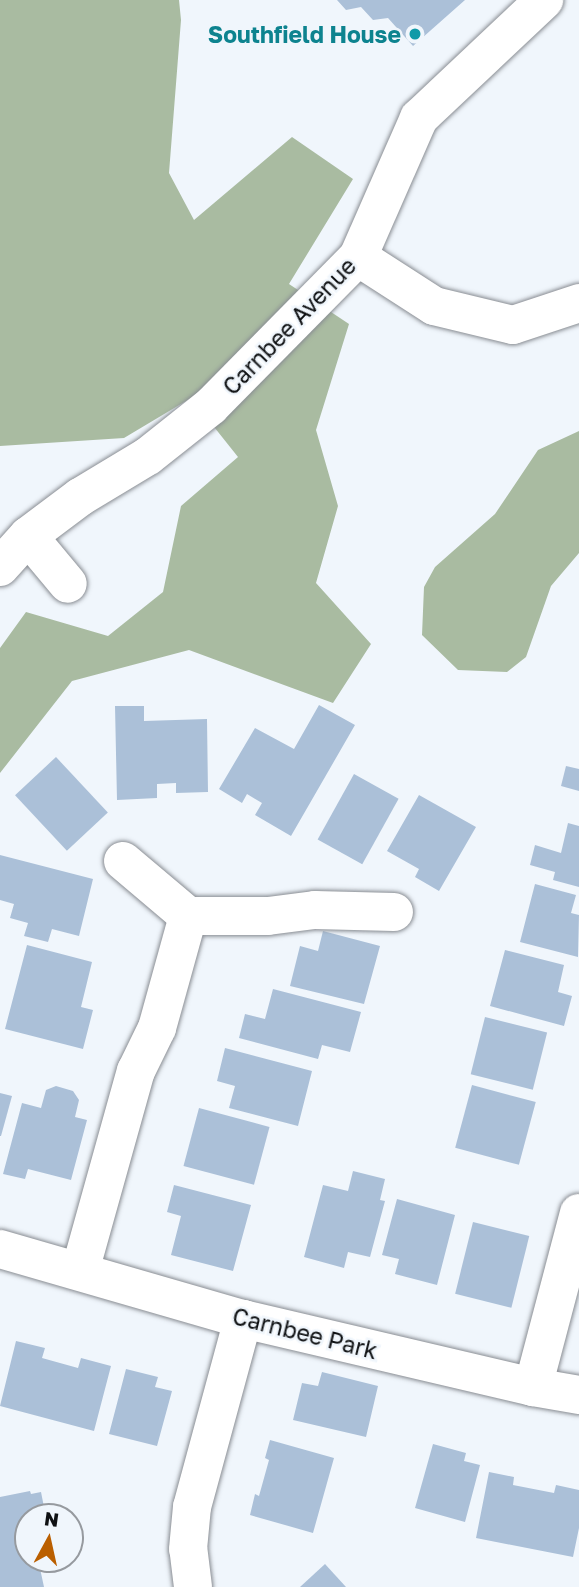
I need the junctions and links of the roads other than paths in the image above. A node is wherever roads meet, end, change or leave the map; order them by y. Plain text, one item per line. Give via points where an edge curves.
1 (544, 0) edge
2 (358, 257) junction
3 (579, 303) edge
4 (28, 536) junction
5 (0, 567) edge
6 (68, 584) dead end
7 (123, 861) dead end
8 (394, 912) dead end
9 (188, 916) junction
10 (579, 1213) edge
11 (0, 1249) edge
12 (80, 1270) junction
13 (243, 1319) junction
14 (533, 1387) junction
15 (579, 1395) edge
16 (193, 1587) edge

1 - 2 street, Carnbee Avenue via 419,118
2 - 3 street via 434,306 513,325
2 - 4 street, Carnbee Avenue via 211,406 148,456 80,497
4 - 5 street, Carnbee Avenue
4 - 6 street
7 - 9 street
8 - 9 street via 316,910 268,916
9 - 12 street via 157,1028 136,1071
10 - 14 street
11 - 12 street, Carnbee Park
12 - 13 street, Carnbee Park
13 - 14 street, Carnbee Park
13 - 16 street via 192,1507 188,1549
14 - 15 street, Carnbee Park

